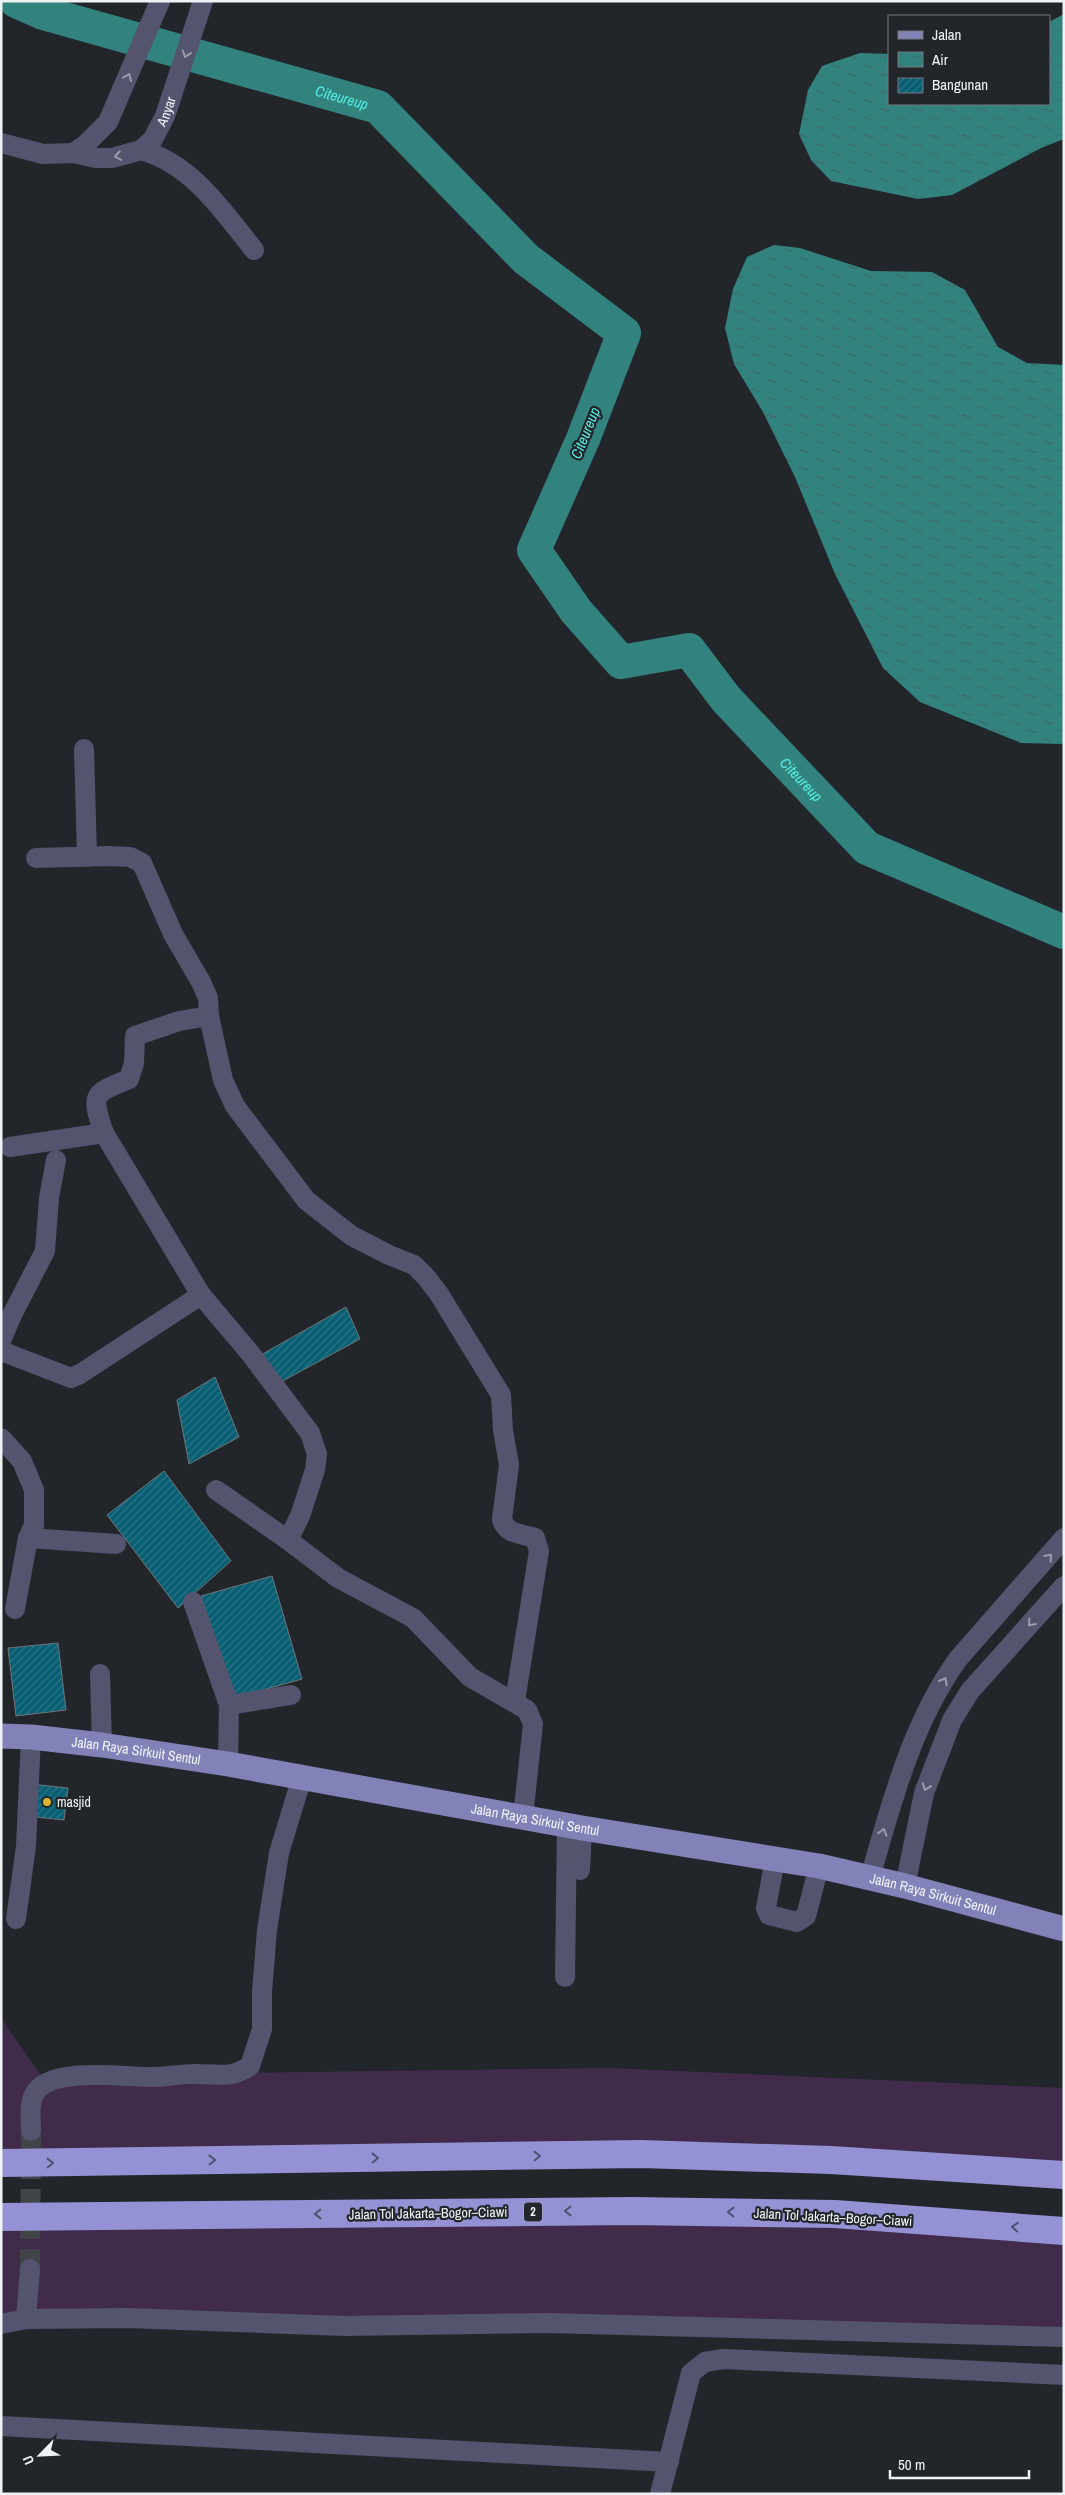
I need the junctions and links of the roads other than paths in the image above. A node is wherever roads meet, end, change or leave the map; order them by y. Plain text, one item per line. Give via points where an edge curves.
1 (160, 1) edge
2 (202, 4) edge
3 (1, 143) edge
4 (141, 150) junction
5 (73, 153) junction
6 (254, 250) dead end
7 (84, 749) dead end
8 (87, 857) junction
9 (36, 858) dead end
10 (209, 1016) junction
11 (104, 1133) junction
12 (10, 1147) dead end
13 (56, 1160) dead end
14 (201, 1295) junction
15 (1, 1341) edge
16 (1, 1351) edge
17 (1, 1438) edge
18 (216, 1490) dead end
19 (28, 1538) junction
20 (1064, 1538) edge
21 (288, 1540) junction
22 (116, 1544) dead end
23 (1064, 1586) edge
24 (193, 1602) dead end
25 (15, 1610) dead end
26 (100, 1674) dead end
27 (291, 1695) dead end
28 (515, 1701) junction
29 (229, 1705) junction
30 (1, 1736) edge
31 (31, 1737) junction
32 (102, 1745) junction
33 (911, 1752) junction
34 (936, 1760) junction
35 (228, 1764) junction
36 (302, 1777) junction
37 (523, 1817) junction
38 (574, 1826) junction
39 (775, 1859) junction
40 (819, 1866) junction
41 (580, 1870) dead end
42 (870, 1878) junction
43 (905, 1886) junction
44 (16, 1919) dead end
45 (1064, 1929) edge
46 (565, 1977) dead end
47 (30, 2131) tunnel mouth
48 (1, 2163) edge
49 (1064, 2175) edge
50 (1, 2217) edge
51 (1064, 2231) edge
52 (30, 2269) tunnel mouth
53 (26, 2319) junction
54 (1, 2324) edge
55 (1064, 2337) edge
56 (1064, 2375) edge
57 (1, 2426) edge
58 (669, 2462) junction
59 (660, 2494) edge

5 -> 1 street via 108,122
2 -> 4 street, Anyar via 165,116 153,139
3 - 5 street via 43,154
4 -> 5 street via 112,158
4 - 6 street via 157,154 197,183
7 - 8 street
8 - 9 street
8 - 10 street via 130,857 142,863 173,934 201,982 208,998
10 - 11 street via 179,1021 135,1036 134,1063 129,1079 98,1094 96,1103
10 - 28 street via 229,1096 306,1200 352,1236 414,1265 426,1277 501,1395 509,1465 503,1526 509,1531 535,1538 539,1551
11 - 12 street
11 - 14 street
13 - 15 street via 45,1252
14 - 16 street via 71,1378
14 - 21 street via 250,1353 310,1433 317,1454 309,1494
17 - 19 street via 22,1461 34,1490 34,1525
18 - 21 street
19 - 22 street
19 - 25 street
33 -> 20 street via 944,1679
21 - 28 street via 338,1578 413,1618 478,1684
23 -> 34 street via 970,1691 952,1720
24 - 29 street
26 - 32 street
27 - 29 street
28 - 37 street via 527,1710 533,1724
29 - 35 street
30 - 31 main road, Jalan Raya Sirkuit Sentul
31 - 32 main road, Jalan Raya Sirkuit Sentul
31 - 44 street via 26,1846
32 - 35 main road, Jalan Raya Sirkuit Sentul
33 - 34 street
42 -> 33 street via 891,1804
34 -> 43 street via 924,1793
35 - 36 main road, Jalan Raya Sirkuit Sentul
36 - 37 main road, Jalan Raya Sirkuit Sentul
36 - 47 street via 279,1853 267,1930 262,2029 250,2066 228,2077 198,2074 61,2078 36,2090 30,2104
37 - 38 main road, Jalan Raya Sirkuit Sentul
38 - 39 main road, Jalan Raya Sirkuit Sentul
38 - 41 street
38 - 46 street
39 - 40 main road, Jalan Raya Sirkuit Sentul
39 - 40 street via 766,1908 770,1915 797,1922 806,1916
40 - 42 main road, Jalan Raya Sirkuit Sentul
42 - 43 main road, Jalan Raya Sirkuit Sentul
43 - 45 main road, Jalan Raya Sirkuit Sentul
48 -> 49 highway via 641,2154 831,2160
51 -> 50 highway, Jalan Tol Jakarta–Bogor–Ciawi / 2 via 835,2214 642,2211
52 - 53 street
53 - 54 street
53 - 55 street via 128,2318 345,2326 558,2324
56 - 58 street via 724,2359 705,2362 691,2373
57 - 58 street
58 - 59 street

